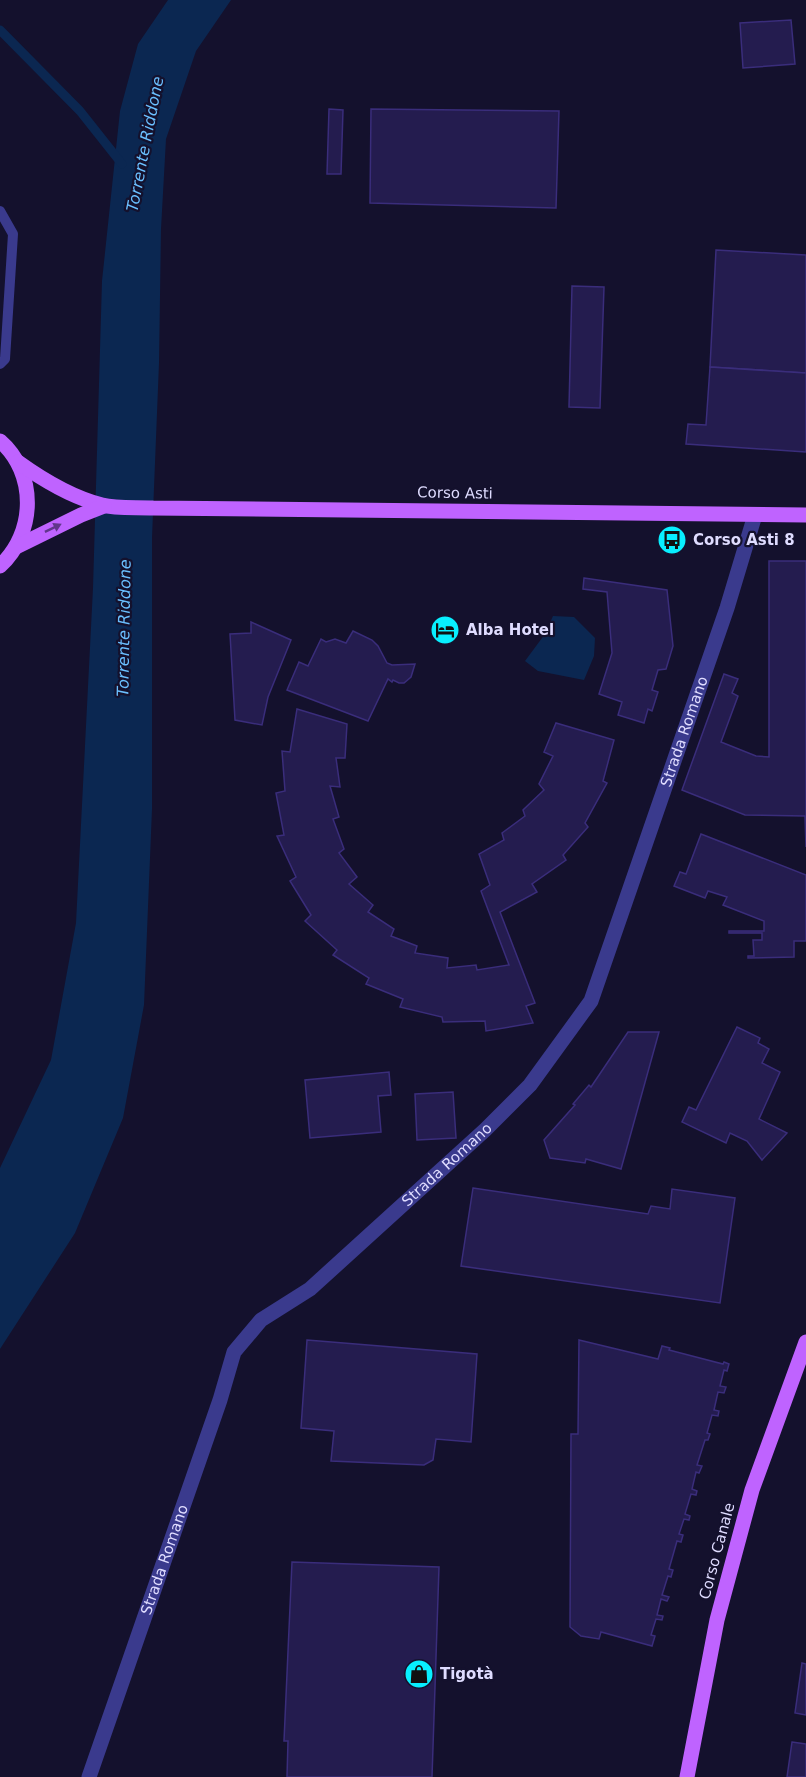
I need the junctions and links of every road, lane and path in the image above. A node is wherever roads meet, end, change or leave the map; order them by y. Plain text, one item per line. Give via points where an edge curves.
1 (0, 211) edge
2 (0, 364) edge
3 (0, 441) edge
4 (18, 462) junction
5 (95, 506) junction
6 (755, 514) junction
7 (806, 515) edge
8 (16, 547) junction
9 (0, 566) edge
10 (806, 1342) edge
11 (89, 1777) edge
12 (687, 1777) edge

1 - 2 lane via 13,234 5,359
3 - 4 main road
4 - 5 main road via 45,481
4 - 8 main road via 26,483 28,505 25,527
5 - 6 main road, Corso Asti
8 -> 5 main road
6 - 7 main road, Corso Asti
6 - 11 street, Strada Romano via 728,608 591,1001 530,1085 485,1130 310,1289 261,1320 234,1352
8 - 9 main road
10 - 12 main road, Corso Canale via 752,1490 717,1620

